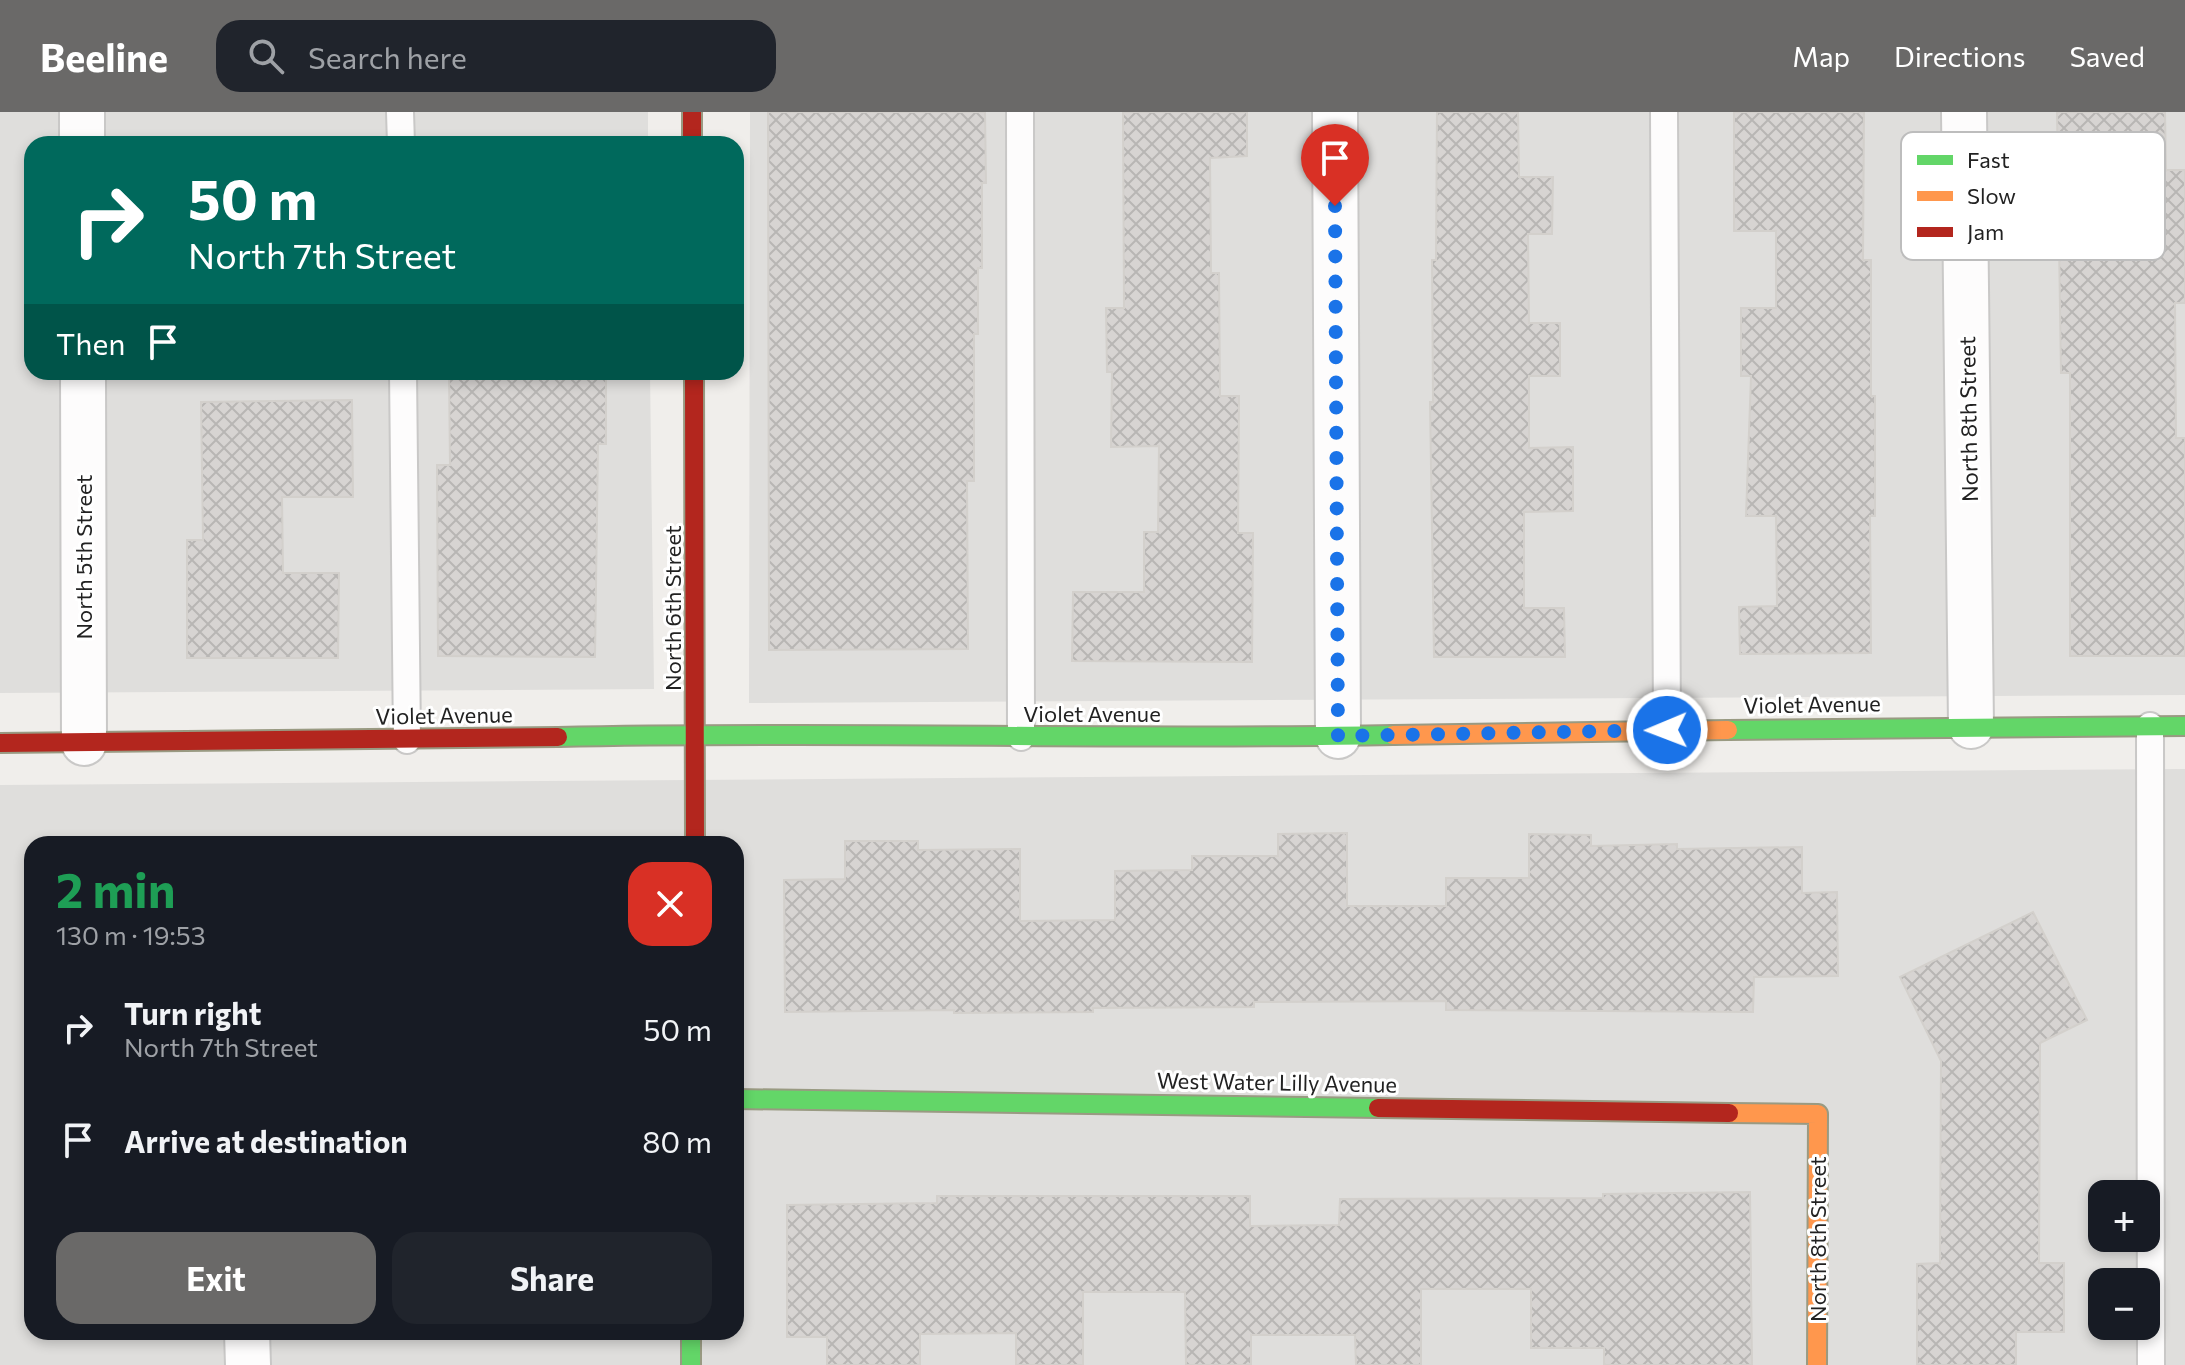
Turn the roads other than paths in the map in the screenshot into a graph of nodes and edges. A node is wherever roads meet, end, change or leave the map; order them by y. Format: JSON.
{"nodes":[{"id":1,"x":82,"y":112,"type":"edge"},
{"id":2,"x":400,"y":112,"type":"edge"},
{"id":3,"x":692,"y":112,"type":"edge"},
{"id":4,"x":1020,"y":112,"type":"edge"},
{"id":5,"x":1335,"y":112,"type":"edge"},
{"id":6,"x":1664,"y":112,"type":"edge"},
{"id":7,"x":1964,"y":112,"type":"edge"},
{"id":8,"x":1964,"y":132,"type":"edge"},
{"id":9,"x":82,"y":136,"type":"edge"},
{"id":10,"x":401,"y":136,"type":"edge"},
{"id":11,"x":692,"y":136,"type":"edge"},
{"id":12,"x":1966,"y":260,"type":"edge"},
{"id":13,"x":83,"y":380,"type":"edge"},
{"id":14,"x":403,"y":380,"type":"edge"},
{"id":15,"x":694,"y":380,"type":"edge"},
{"id":16,"x":1971,"y":726,"type":"junction"},
{"id":17,"x":2150,"y":726,"type":"junction"},
{"id":18,"x":2185,"y":726,"type":"edge"},
{"id":19,"x":1667,"y":730,"type":"junction"},
{"id":20,"x":697,"y":734,"type":"junction"},
{"id":21,"x":1338,"y":736,"type":"junction"},
{"id":22,"x":1021,"y":737,"type":"junction"},
{"id":23,"x":407,"y":740,"type":"junction"},
{"id":24,"x":0,"y":743,"type":"edge"},
{"id":25,"x":84,"y":743,"type":"junction"},
{"id":26,"x":695,"y":836,"type":"edge"},
{"id":27,"x":744,"y":1099,"type":"edge"},
{"id":28,"x":1818,"y":1114,"type":"joint"},
{"id":29,"x":247,"y":1340,"type":"edge"},
{"id":30,"x":691,"y":1340,"type":"edge"},
{"id":31,"x":248,"y":1365,"type":"edge"},
{"id":32,"x":691,"y":1365,"type":"edge"},
{"id":33,"x":1817,"y":1365,"type":"edge"},
{"id":34,"x":2151,"y":1365,"type":"edge"}],
"edges":[{"from":1,"to":9,"type":"street"},
{"from":2,"to":10,"type":"lane"},
{"from":3,"to":11,"type":"street"},
{"from":4,"to":22,"type":"lane"},
{"from":5,"to":21,"type":"street"},
{"from":6,"to":19,"type":"lane"},
{"from":7,"to":8,"type":"street","name":"North 8th Street"},
{"from":12,"to":16,"type":"street","name":"North 8th Street"},
{"from":13,"to":25,"type":"street","name":"North 5th Street"},
{"from":14,"to":23,"type":"lane"},
{"from":15,"to":20,"type":"street","name":"North 6th Street"},
{"from":16,"to":17,"type":"street","name":"Violet Avenue"},
{"from":16,"to":19,"type":"street","name":"Violet Avenue"},
{"from":17,"to":18,"type":"street","name":"Violet Avenue"},
{"from":17,"to":34,"type":"lane"},
{"from":19,"to":21,"type":"street","name":"Violet Avenue"},
{"from":20,"to":22,"type":"street","name":"Violet Avenue"},
{"from":20,"to":23,"type":"street","name":"Violet Avenue"},
{"from":20,"to":26,"type":"street","name":"North 6th Street"},
{"from":21,"to":22,"type":"street","name":"Violet Avenue"},
{"from":23,"to":25,"type":"street","name":"Violet Avenue"},
{"from":24,"to":25,"type":"street","name":"Violet Avenue"},
{"from":27,"to":28,"type":"street","name":"West Water Lilly Avenue"},
{"from":28,"to":33,"type":"street","name":"North 8th Street"},
{"from":29,"to":31,"type":"street"},
{"from":30,"to":32,"type":"street"}]}
